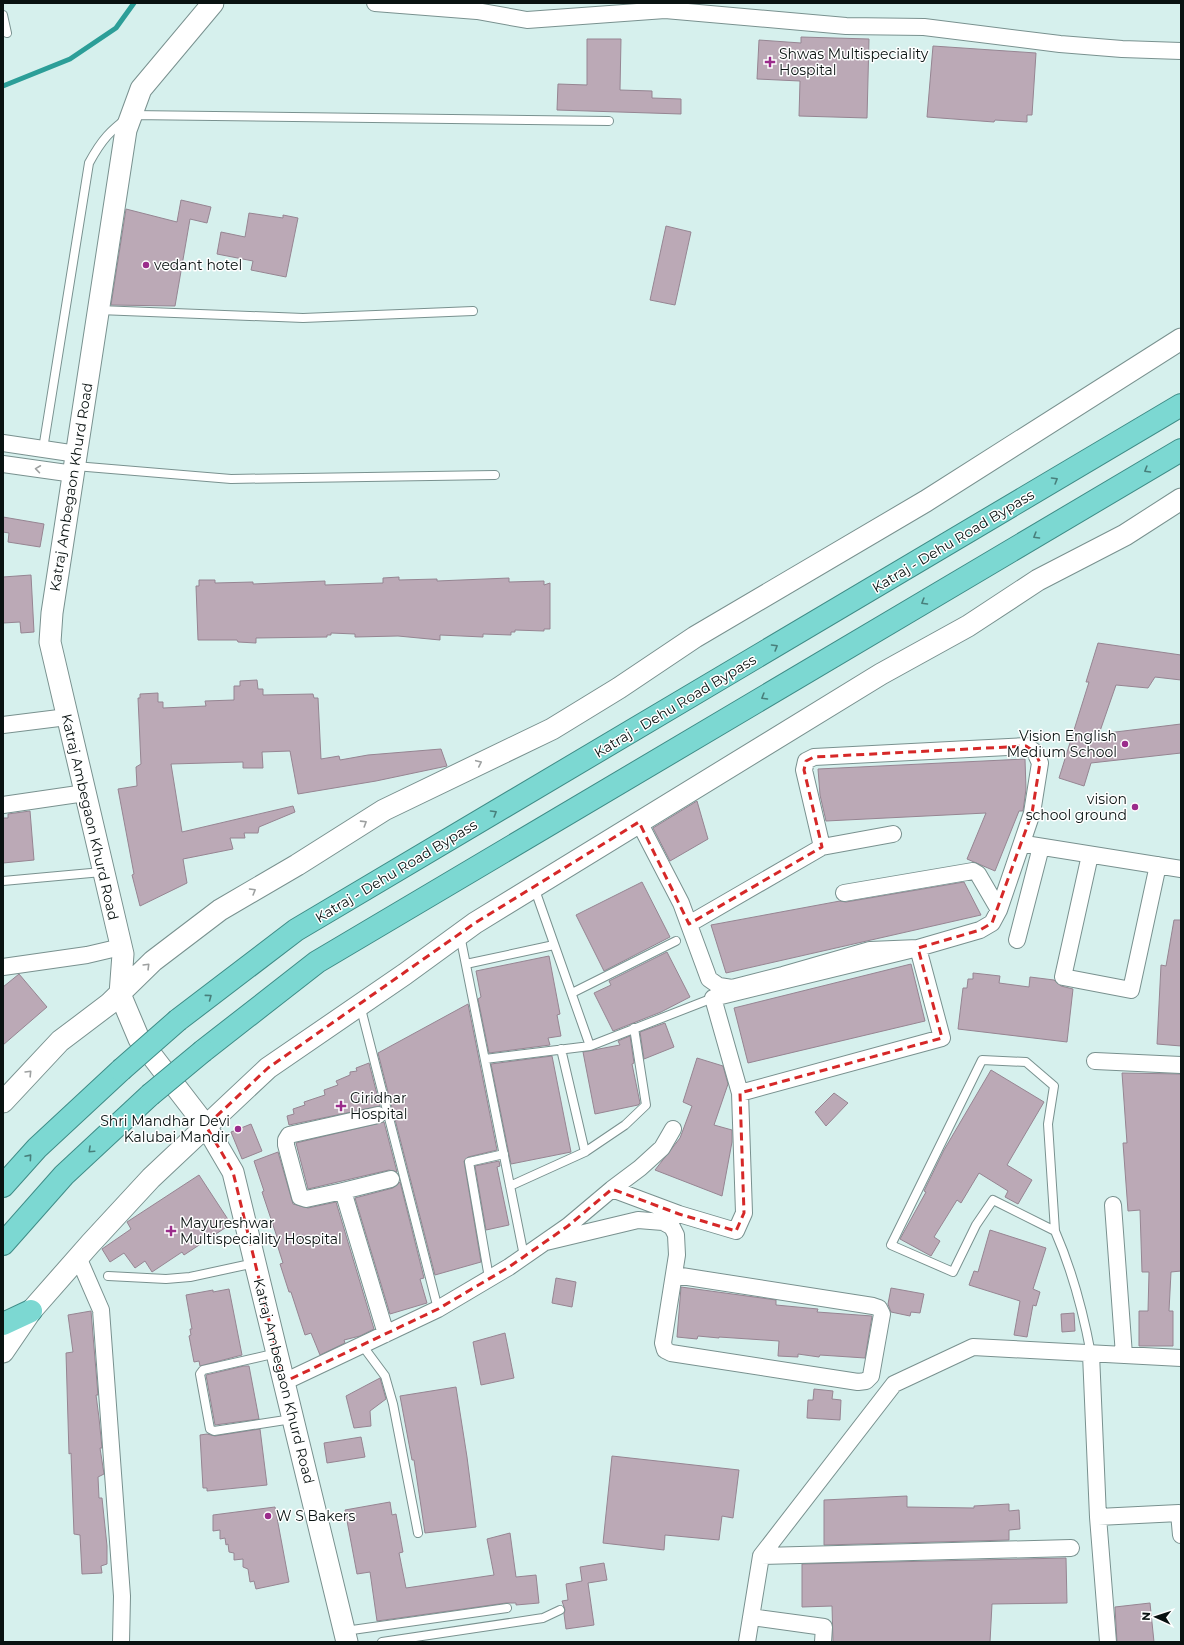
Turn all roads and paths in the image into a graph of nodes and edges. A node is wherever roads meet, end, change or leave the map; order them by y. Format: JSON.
{"nodes":[{"id":1,"x":213,"y":3,"type":"edge"},
{"id":2,"x":375,"y":3,"type":"edge"},
{"id":3,"x":498,"y":9,"type":"edge"},
{"id":4,"x":3,"y":14,"type":"edge"},
{"id":5,"x":7,"y":33,"type":"dead end"},
{"id":6,"x":1181,"y":51,"type":"edge"},
{"id":7,"x":131,"y":115,"type":"junction"},
{"id":8,"x":609,"y":121,"type":"dead end"},
{"id":9,"x":98,"y":310,"type":"junction"},
{"id":10,"x":473,"y":311,"type":"dead end"},
{"id":11,"x":1181,"y":339,"type":"edge"},
{"id":12,"x":1181,"y":405,"type":"edge"},
{"id":13,"x":3,"y":443,"type":"edge"},
{"id":14,"x":43,"y":449,"type":"junction"},
{"id":15,"x":1181,"y":450,"type":"edge"},
{"id":16,"x":3,"y":464,"type":"edge"},
{"id":17,"x":75,"y":465,"type":"junction"},
{"id":18,"x":495,"y":475,"type":"dead end"},
{"id":19,"x":1181,"y":499,"type":"edge"},
{"id":20,"x":66,"y":717,"type":"junction"},
{"id":21,"x":3,"y":725,"type":"edge"},
{"id":22,"x":85,"y":793,"type":"junction"},
{"id":23,"x":3,"y":805,"type":"edge"},
{"id":24,"x":639,"y":822,"type":"junction"},
{"id":25,"x":893,"y":834,"type":"dead end"},
{"id":26,"x":822,"y":847,"type":"junction"},
{"id":27,"x":1090,"y":855,"type":"junction"},
{"id":28,"x":1158,"y":865,"type":"junction"},
{"id":29,"x":1181,"y":869,"type":"edge"},
{"id":30,"x":103,"y":872,"type":"junction"},
{"id":31,"x":3,"y":881,"type":"edge"},
{"id":32,"x":534,"y":886,"type":"junction"},
{"id":33,"x":844,"y":893,"type":"dead end"},
{"id":34,"x":999,"y":910,"type":"junction"},
{"id":35,"x":689,"y":924,"type":"junction"},
{"id":36,"x":460,"y":934,"type":"junction"},
{"id":37,"x":1017,"y":940,"type":"dead end"},
{"id":38,"x":676,"y":941,"type":"dead end"},
{"id":39,"x":554,"y":945,"type":"junction"},
{"id":40,"x":121,"y":947,"type":"junction"},
{"id":41,"x":918,"y":948,"type":"junction"},
{"id":42,"x":466,"y":964,"type":"junction"},
{"id":43,"x":3,"y":966,"type":"edge"},
{"id":44,"x":120,"y":994,"type":"junction"},
{"id":45,"x":572,"y":994,"type":"junction"},
{"id":46,"x":713,"y":998,"type":"junction"},
{"id":47,"x":360,"y":1004,"type":"junction"},
{"id":48,"x":634,"y":1028,"type":"junction"},
{"id":49,"x":590,"y":1046,"type":"junction"},
{"id":50,"x":561,"y":1049,"type":"junction"},
{"id":51,"x":485,"y":1059,"type":"junction"},
{"id":52,"x":1095,"y":1061,"type":"dead end"},
{"id":53,"x":1181,"y":1065,"type":"edge"},
{"id":54,"x":740,"y":1093,"type":"junction"},
{"id":55,"x":3,"y":1102,"type":"edge"},
{"id":56,"x":378,"y":1115,"type":"dead end"},
{"id":57,"x":206,"y":1126,"type":"junction"},
{"id":58,"x":672,"y":1129,"type":"dead end"},
{"id":59,"x":585,"y":1152,"type":"junction"},
{"id":60,"x":504,"y":1154,"type":"junction"},
{"id":61,"x":391,"y":1179,"type":"dead end"},
{"id":62,"x":3,"y":1186,"type":"edge"},
{"id":63,"x":510,"y":1186,"type":"junction"},
{"id":64,"x":612,"y":1188,"type":"junction"},
{"id":65,"x":343,"y":1191,"type":"junction"},
{"id":66,"x":1113,"y":1205,"type":"dead end"},
{"id":67,"x":1055,"y":1231,"type":"junction"},
{"id":68,"x":546,"y":1242,"type":"junction"},
{"id":69,"x":3,"y":1244,"type":"edge"},
{"id":70,"x":524,"y":1256,"type":"junction"},
{"id":71,"x":78,"y":1257,"type":"junction"},
{"id":72,"x":255,"y":1263,"type":"junction"},
{"id":73,"x":675,"y":1275,"type":"junction"},
{"id":74,"x":108,"y":1276,"type":"dead end"},
{"id":75,"x":489,"y":1278,"type":"junction"},
{"id":76,"x":438,"y":1309,"type":"junction"},
{"id":77,"x":31,"y":1311,"type":"junction"},
{"id":78,"x":3,"y":1324,"type":"edge"},
{"id":79,"x":386,"y":1334,"type":"junction"},
{"id":80,"x":362,"y":1345,"type":"junction"},
{"id":81,"x":3,"y":1352,"type":"edge"},
{"id":82,"x":277,"y":1354,"type":"junction"},
{"id":83,"x":1090,"y":1354,"type":"junction"},
{"id":84,"x":1124,"y":1355,"type":"junction"},
{"id":85,"x":1181,"y":1358,"type":"edge"},
{"id":86,"x":284,"y":1382,"type":"junction"},
{"id":87,"x":293,"y":1419,"type":"junction"},
{"id":88,"x":1098,"y":1517,"type":"junction"},
{"id":89,"x":418,"y":1533,"type":"dead end"},
{"id":90,"x":1181,"y":1535,"type":"edge"},
{"id":91,"x":1071,"y":1548,"type":"dead end"},
{"id":92,"x":761,"y":1556,"type":"junction"},
{"id":93,"x":507,"y":1608,"type":"dead end"},
{"id":94,"x":560,"y":1610,"type":"dead end"},
{"id":95,"x":751,"y":1617,"type":"junction"},
{"id":96,"x":345,"y":1637,"type":"edge"},
{"id":97,"x":121,"y":1642,"type":"edge"},
{"id":98,"x":382,"y":1642,"type":"edge"},
{"id":99,"x":747,"y":1642,"type":"edge"},
{"id":100,"x":824,"y":1642,"type":"edge"},
{"id":101,"x":1108,"y":1642,"type":"edge"}],
"edges":[{"from":1,"to":7,"type":"street","name":"Katraj Ambegaon Khurd Road"},
{"from":2,"to":3,"type":"street"},
{"from":3,"to":6,"type":"street"},
{"from":4,"to":5,"type":"lane"},
{"from":7,"to":8,"type":"lane"},
{"from":7,"to":9,"type":"street","name":"Katraj Ambegaon Khurd Road"},
{"from":7,"to":14,"type":"lane"},
{"from":9,"to":10,"type":"lane"},
{"from":9,"to":17,"type":"street","name":"Katraj Ambegaon Khurd Road"},
{"from":44,"to":11,"type":"street","one_way":true},
{"from":62,"to":12,"type":"highway","name":"Katraj - Dehu Road Bypass","one_way":true,"bridge":true},
{"from":13,"to":14,"type":"street"},
{"from":14,"to":17,"type":"street"},
{"from":15,"to":69,"type":"highway","one_way":true,"bridge":true},
{"from":17,"to":16,"type":"street","one_way":true},
{"from":17,"to":18,"type":"lane"},
{"from":17,"to":20,"type":"street","name":"Katraj Ambegaon Khurd Road"},
{"from":19,"to":24,"type":"street"},
{"from":20,"to":21,"type":"street"},
{"from":20,"to":22,"type":"street","name":"Katraj Ambegaon Khurd Road"},
{"from":22,"to":23,"type":"street"},
{"from":22,"to":30,"type":"street","name":"Katraj Ambegaon Khurd Road"},
{"from":24,"to":32,"type":"street"},
{"from":24,"to":35,"type":"street"},
{"from":25,"to":26,"type":"street"},
{"from":26,"to":34,"type":"street"},
{"from":26,"to":35,"type":"street"},
{"from":27,"to":28,"type":"street"},
{"from":27,"to":28,"type":"street"},
{"from":27,"to":37,"type":"street"},
{"from":28,"to":29,"type":"street"},
{"from":30,"to":31,"type":"lane"},
{"from":30,"to":40,"type":"street","name":"Katraj Ambegaon Khurd Road"},
{"from":32,"to":36,"type":"street"},
{"from":32,"to":39,"type":"lane"},
{"from":33,"to":34,"type":"street"},
{"from":34,"to":41,"type":"street"},
{"from":35,"to":41,"type":"street"},
{"from":36,"to":42,"type":"lane"},
{"from":36,"to":47,"type":"street"},
{"from":38,"to":45,"type":"lane"},
{"from":39,"to":42,"type":"lane"},
{"from":39,"to":45,"type":"lane"},
{"from":40,"to":43,"type":"street"},
{"from":40,"to":44,"type":"street","name":"Katraj Ambegaon Khurd Road"},
{"from":41,"to":46,"type":"street"},
{"from":41,"to":54,"type":"street"},
{"from":42,"to":51,"type":"lane"},
{"from":55,"to":44,"type":"street","one_way":true},
{"from":44,"to":57,"type":"street","name":"Katraj Ambegaon Khurd Road"},
{"from":45,"to":49,"type":"lane"},
{"from":46,"to":48,"type":"lane"},
{"from":46,"to":54,"type":"street"},
{"from":47,"to":57,"type":"street"},
{"from":47,"to":76,"type":"lane"},
{"from":48,"to":49,"type":"lane"},
{"from":48,"to":59,"type":"lane"},
{"from":49,"to":50,"type":"lane"},
{"from":50,"to":51,"type":"lane"},
{"from":50,"to":59,"type":"lane"},
{"from":51,"to":60,"type":"lane"},
{"from":52,"to":53,"type":"street"},
{"from":54,"to":64,"type":"street"},
{"from":56,"to":65,"type":"street"},
{"from":57,"to":71,"type":"street"},
{"from":57,"to":72,"type":"street","name":"Katraj Ambegaon Khurd Road"},
{"from":58,"to":64,"type":"street"},
{"from":59,"to":63,"type":"lane"},
{"from":60,"to":63,"type":"lane"},
{"from":60,"to":75,"type":"lane"},
{"from":61,"to":65,"type":"street"},
{"from":63,"to":70,"type":"lane"},
{"from":64,"to":68,"type":"street"},
{"from":65,"to":79,"type":"street"},
{"from":66,"to":84,"type":"street"},
{"from":67,"to":67,"type":"lane"},
{"from":67,"to":83,"type":"lane"},
{"from":68,"to":70,"type":"street"},
{"from":68,"to":73,"type":"street"},
{"from":70,"to":75,"type":"street"},
{"from":71,"to":77,"type":"street"},
{"from":71,"to":97,"type":"street"},
{"from":72,"to":74,"type":"lane"},
{"from":72,"to":82,"type":"street","name":"Katraj Ambegaon Khurd Road"},
{"from":73,"to":73,"type":"street"},
{"from":75,"to":76,"type":"street"},
{"from":76,"to":79,"type":"street"},
{"from":77,"to":78,"type":"highway"},
{"from":77,"to":81,"type":"street"},
{"from":79,"to":80,"type":"street"},
{"from":80,"to":86,"type":"street"},
{"from":80,"to":89,"type":"lane"},
{"from":82,"to":86,"type":"street","name":"Katraj Ambegaon Khurd Road"},
{"from":82,"to":87,"type":"lane"},
{"from":83,"to":84,"type":"street"},
{"from":83,"to":88,"type":"street"},
{"from":83,"to":92,"type":"street"},
{"from":84,"to":85,"type":"street"},
{"from":86,"to":87,"type":"street","name":"Katraj Ambegaon Khurd Road"},
{"from":87,"to":96,"type":"street","name":"Katraj Ambegaon Khurd Road"},
{"from":88,"to":90,"type":"street"},
{"from":88,"to":101,"type":"street"},
{"from":91,"to":92,"type":"street"},
{"from":92,"to":95,"type":"street"},
{"from":93,"to":96,"type":"lane"},
{"from":94,"to":98,"type":"lane"},
{"from":95,"to":99,"type":"street"},
{"from":95,"to":100,"type":"street"}]}
